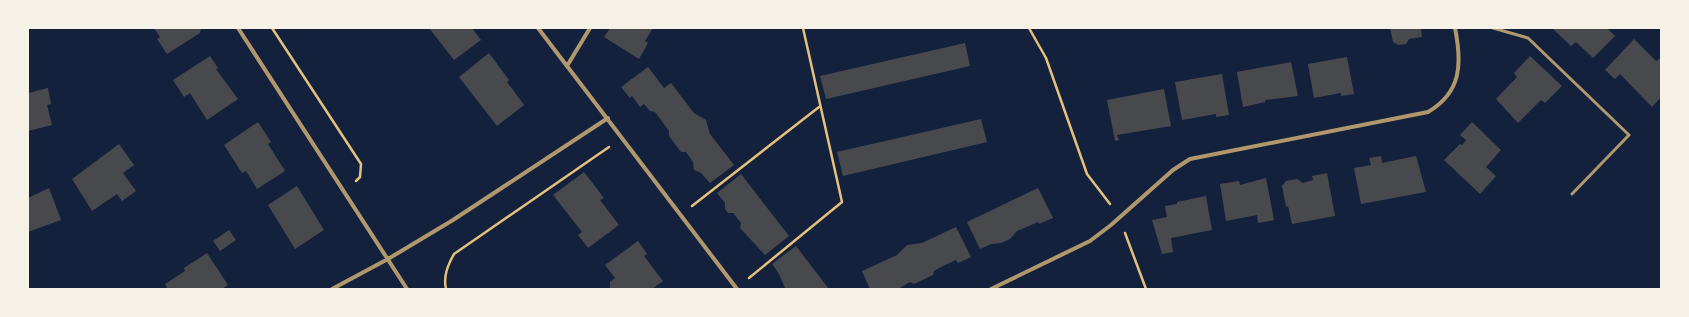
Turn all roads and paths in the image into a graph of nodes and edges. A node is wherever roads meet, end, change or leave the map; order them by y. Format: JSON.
{"nodes":[{"id":1,"x":238,"y":28,"type":"edge"},
{"id":2,"x":272,"y":28,"type":"edge"},
{"id":3,"x":538,"y":28,"type":"edge"},
{"id":4,"x":590,"y":28,"type":"edge"},
{"id":5,"x":803,"y":28,"type":"edge"},
{"id":6,"x":1029,"y":28,"type":"edge"},
{"id":7,"x":1455,"y":28,"type":"edge"},
{"id":8,"x":1493,"y":28,"type":"edge"},
{"id":9,"x":567,"y":66,"type":"junction"},
{"id":10,"x":820,"y":107,"type":"junction"},
{"id":11,"x":608,"y":118,"type":"junction"},
{"id":12,"x":623,"y":137,"type":"junction"},
{"id":13,"x":344,"y":193,"type":"junction"},
{"id":14,"x":1572,"y":194,"type":"dead end"},
{"id":15,"x":681,"y":215,"type":"junction"},
{"id":16,"x":1120,"y":217,"type":"junction"},
{"id":17,"x":388,"y":259,"type":"junction"},
{"id":18,"x":332,"y":289,"type":"edge"},
{"id":19,"x":407,"y":289,"type":"edge"},
{"id":20,"x":446,"y":289,"type":"edge"},
{"id":21,"x":736,"y":289,"type":"edge"},
{"id":22,"x":991,"y":289,"type":"edge"},
{"id":23,"x":1146,"y":289,"type":"edge"}],
"edges":[{"from":1,"to":13,"type":"street"},
{"from":2,"to":13,"type":"path"},
{"from":3,"to":9,"type":"street"},
{"from":4,"to":9,"type":"street"},
{"from":5,"to":10,"type":"path"},
{"from":6,"to":16,"type":"path"},
{"from":7,"to":16,"type":"street"},
{"from":8,"to":14,"type":"lane"},
{"from":9,"to":11,"type":"street"},
{"from":10,"to":15,"type":"path"},
{"from":10,"to":21,"type":"path"},
{"from":11,"to":12,"type":"street"},
{"from":11,"to":17,"type":"street"},
{"from":12,"to":15,"type":"street"},
{"from":12,"to":20,"type":"path"},
{"from":13,"to":17,"type":"street"},
{"from":15,"to":21,"type":"street"},
{"from":16,"to":22,"type":"street"},
{"from":16,"to":23,"type":"path"},
{"from":17,"to":18,"type":"street"},
{"from":17,"to":19,"type":"street"}]}
